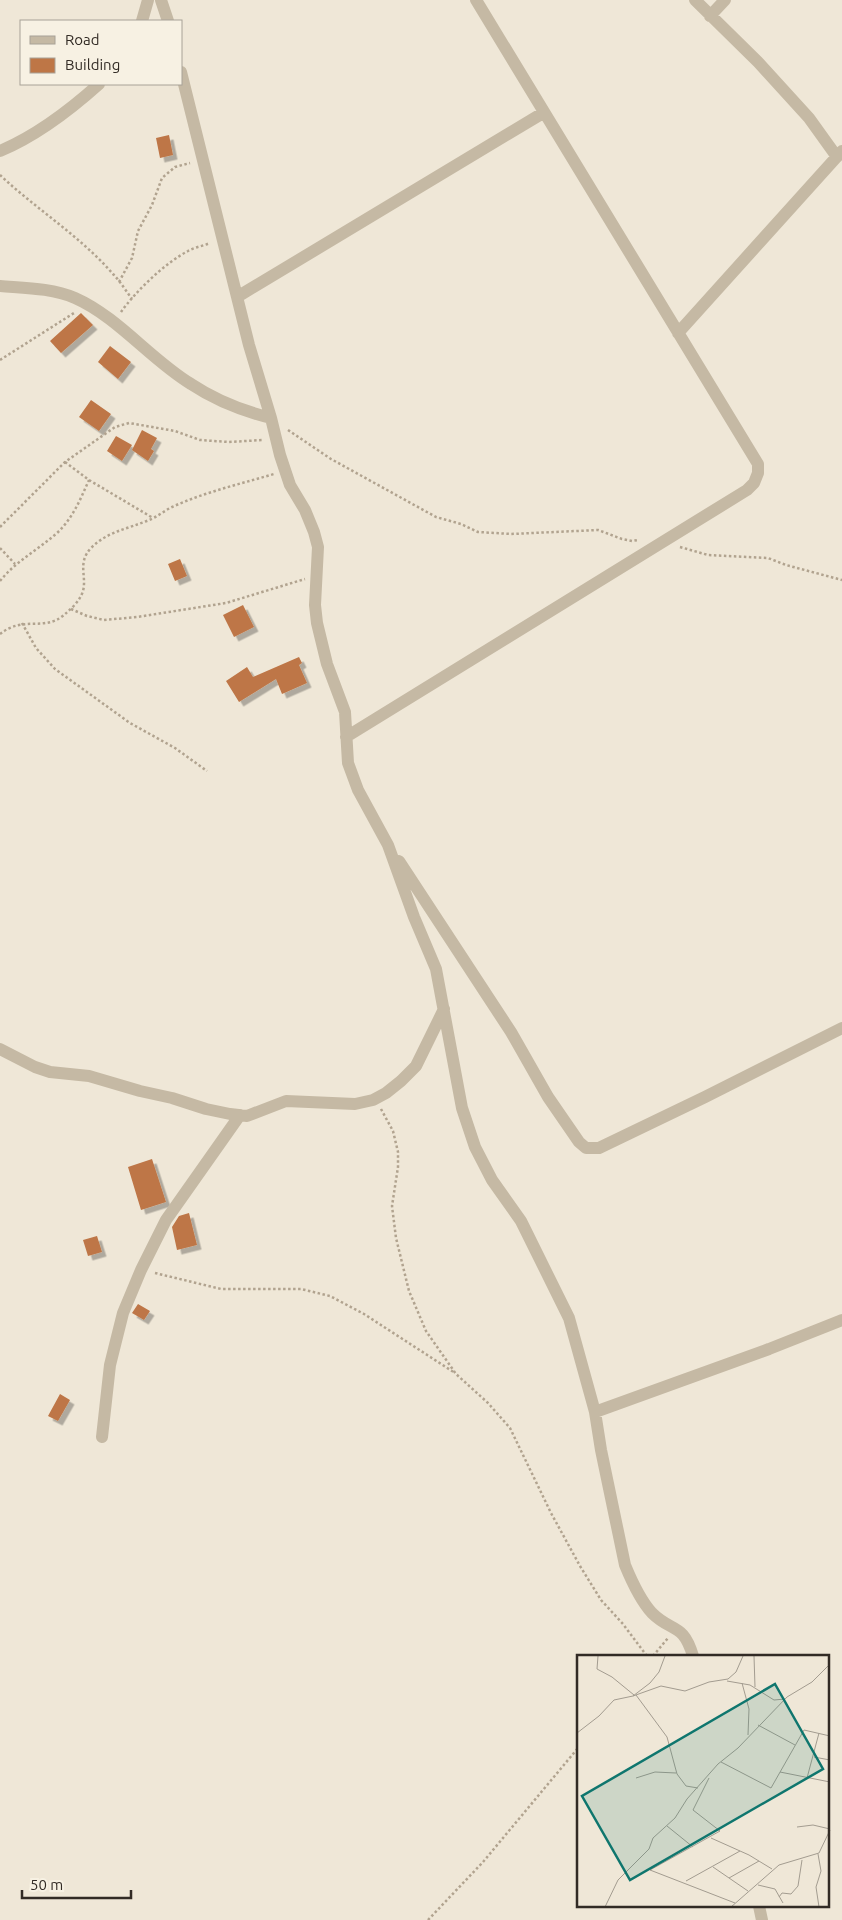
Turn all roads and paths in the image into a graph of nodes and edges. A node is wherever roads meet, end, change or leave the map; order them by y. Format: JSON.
{"nodes":[{"id":1,"x":148,"y":0,"type":"edge"},
{"id":2,"x":161,"y":0,"type":"edge"},
{"id":3,"x":476,"y":0,"type":"edge"},
{"id":4,"x":695,"y":0,"type":"edge"},
{"id":5,"x":725,"y":0,"type":"edge"},
{"id":6,"x":710,"y":16,"type":"junction"},
{"id":7,"x":142,"y":20,"type":"edge"},
{"id":8,"x":168,"y":20,"type":"edge"},
{"id":9,"x":182,"y":76,"type":"edge"},
{"id":10,"x":98,"y":85,"type":"edge"},
{"id":11,"x":543,"y":113,"type":"junction"},
{"id":12,"x":0,"y":151,"type":"edge"},
{"id":13,"x":839,"y":154,"type":"edge"},
{"id":14,"x":204,"y":160,"type":"junction"},
{"id":15,"x":0,"y":175,"type":"edge"},
{"id":16,"x":223,"y":240,"type":"junction"},
{"id":17,"x":119,"y":282,"type":"junction"},
{"id":18,"x":0,"y":286,"type":"edge"},
{"id":19,"x":237,"y":297,"type":"junction"},
{"id":20,"x":132,"y":299,"type":"junction"},
{"id":21,"x":86,"y":305,"type":"junction"},
{"id":22,"x":113,"y":324,"type":"junction"},
{"id":23,"x":678,"y":334,"type":"junction"},
{"id":24,"x":0,"y":360,"type":"edge"},
{"id":25,"x":271,"y":419,"type":"junction"},
{"id":26,"x":276,"y":439,"type":"junction"},
{"id":27,"x":64,"y":462,"type":"junction"},
{"id":28,"x":285,"y":471,"type":"junction"},
{"id":29,"x":89,"y":480,"type":"junction"},
{"id":30,"x":154,"y":518,"type":"junction"},
{"id":31,"x":0,"y":526,"type":"edge"},
{"id":32,"x":640,"y":540,"type":"dead end"},
{"id":33,"x":664,"y":542,"type":"junction"},
{"id":34,"x":0,"y":548,"type":"edge"},
{"id":35,"x":16,"y":564,"type":"junction"},
{"id":36,"x":318,"y":575,"type":"junction"},
{"id":37,"x":842,"y":580,"type":"edge"},
{"id":38,"x":0,"y":582,"type":"edge"},
{"id":39,"x":70,"y":609,"type":"junction"},
{"id":40,"x":22,"y":623,"type":"junction"},
{"id":41,"x":0,"y":634,"type":"edge"},
{"id":42,"x":346,"y":737,"type":"junction"},
{"id":43,"x":207,"y":771,"type":"dead end"},
{"id":44,"x":388,"y":845,"type":"junction"},
{"id":45,"x":444,"y":1009,"type":"junction"},
{"id":46,"x":842,"y":1028,"type":"edge"},
{"id":47,"x":0,"y":1049,"type":"edge"},
{"id":48,"x":373,"y":1100,"type":"junction"},
{"id":49,"x":240,"y":1115,"type":"junction"},
{"id":50,"x":141,"y":1270,"type":"junction"},
{"id":51,"x":842,"y":1320,"type":"edge"},
{"id":52,"x":456,"y":1374,"type":"junction"},
{"id":53,"x":595,"y":1412,"type":"junction"},
{"id":54,"x":102,"y":1437,"type":"dead end"},
{"id":55,"x":680,"y":1630,"type":"junction"},
{"id":56,"x":646,"y":1655,"type":"edge"},
{"id":57,"x":654,"y":1655,"type":"edge"},
{"id":58,"x":693,"y":1655,"type":"edge"},
{"id":59,"x":577,"y":1749,"type":"edge"},
{"id":60,"x":428,"y":1920,"type":"edge"}],
"edges":[{"from":1,"to":7,"type":"street"},
{"from":2,"to":8,"type":"street"},
{"from":3,"to":11,"type":"street"},
{"from":4,"to":6,"type":"street"},
{"from":5,"to":6,"type":"street"},
{"from":6,"to":13,"type":"street"},
{"from":9,"to":14,"type":"street"},
{"from":10,"to":12,"type":"street"},
{"from":11,"to":19,"type":"street"},
{"from":11,"to":23,"type":"street"},
{"from":13,"to":23,"type":"street"},
{"from":14,"to":16,"type":"street"},
{"from":14,"to":17,"type":"path"},
{"from":15,"to":17,"type":"path"},
{"from":16,"to":19,"type":"street"},
{"from":16,"to":20,"type":"path"},
{"from":17,"to":20,"type":"path"},
{"from":18,"to":21,"type":"street"},
{"from":19,"to":25,"type":"street"},
{"from":20,"to":22,"type":"path"},
{"from":21,"to":22,"type":"street"},
{"from":21,"to":24,"type":"path"},
{"from":22,"to":25,"type":"street"},
{"from":23,"to":33,"type":"street"},
{"from":25,"to":26,"type":"street"},
{"from":25,"to":32,"type":"path"},
{"from":26,"to":27,"type":"path"},
{"from":26,"to":28,"type":"street"},
{"from":27,"to":29,"type":"path"},
{"from":27,"to":31,"type":"path"},
{"from":28,"to":30,"type":"path"},
{"from":28,"to":36,"type":"street"},
{"from":29,"to":30,"type":"path"},
{"from":29,"to":35,"type":"path"},
{"from":30,"to":39,"type":"path"},
{"from":33,"to":37,"type":"path"},
{"from":33,"to":42,"type":"street"},
{"from":34,"to":35,"type":"path"},
{"from":35,"to":38,"type":"path"},
{"from":36,"to":39,"type":"path"},
{"from":36,"to":42,"type":"street"},
{"from":39,"to":40,"type":"path"},
{"from":40,"to":41,"type":"path"},
{"from":40,"to":43,"type":"path"},
{"from":42,"to":44,"type":"street"},
{"from":44,"to":45,"type":"street"},
{"from":44,"to":46,"type":"street"},
{"from":45,"to":48,"type":"street"},
{"from":45,"to":53,"type":"street"},
{"from":47,"to":49,"type":"street"},
{"from":48,"to":49,"type":"street"},
{"from":48,"to":52,"type":"path"},
{"from":49,"to":50,"type":"street"},
{"from":50,"to":52,"type":"path"},
{"from":50,"to":54,"type":"street"},
{"from":51,"to":53,"type":"street"},
{"from":52,"to":56,"type":"path"},
{"from":53,"to":55,"type":"street"},
{"from":55,"to":57,"type":"path"},
{"from":55,"to":58,"type":"street"},
{"from":59,"to":60,"type":"path"}]}
